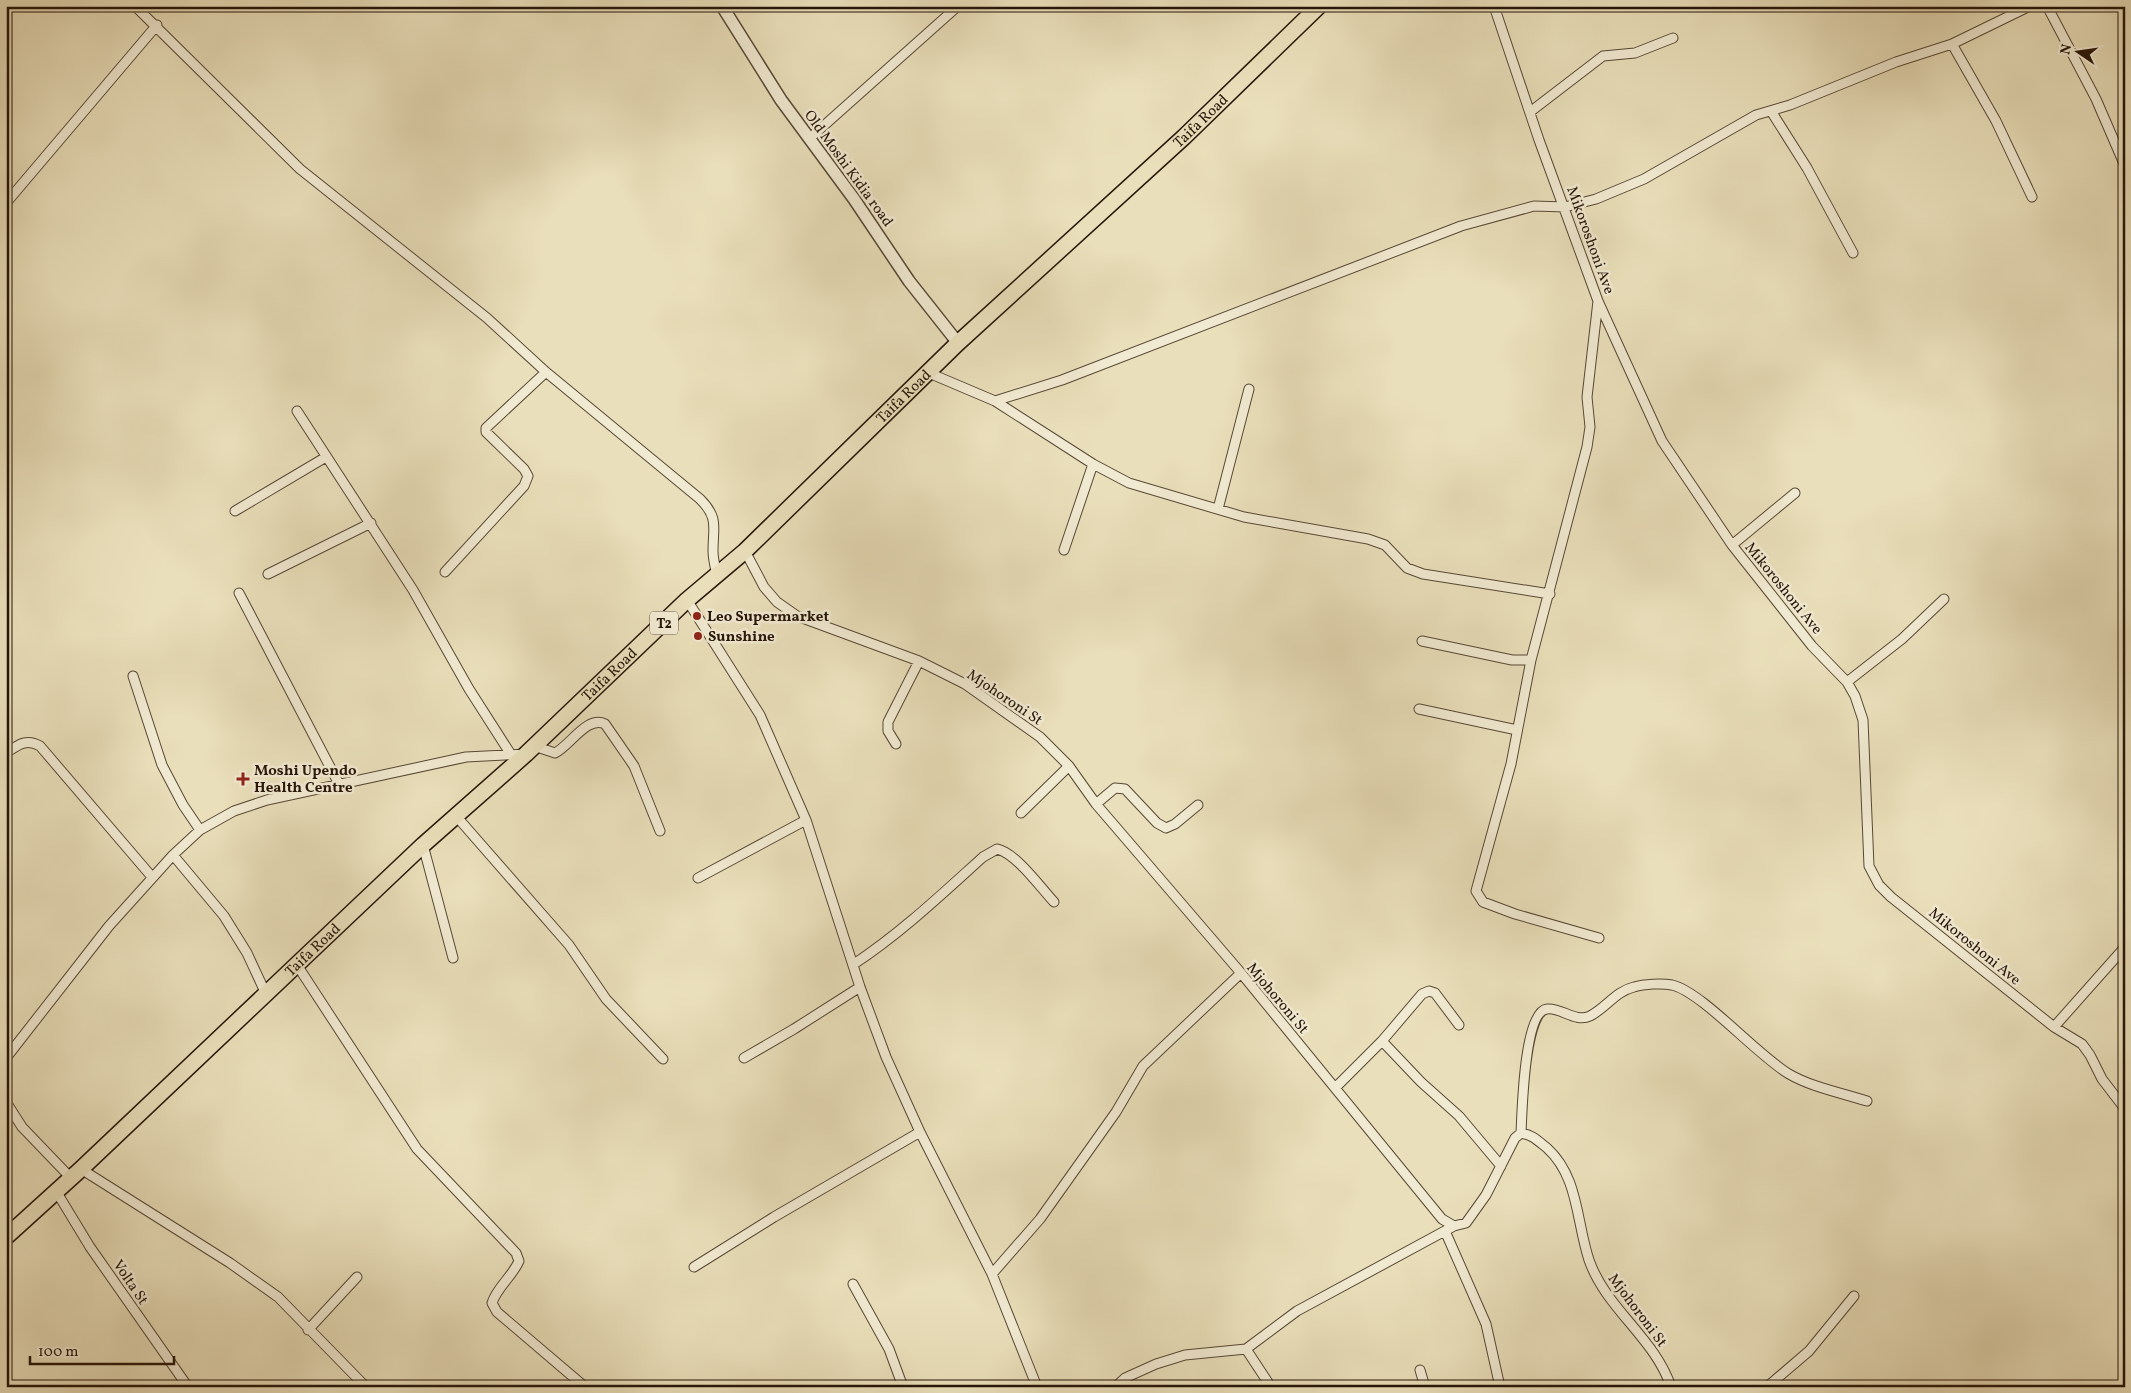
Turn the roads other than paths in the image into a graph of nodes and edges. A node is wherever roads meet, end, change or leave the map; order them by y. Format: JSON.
{"nodes":[{"id":1,"x":135,"y":6,"type":"edge"},
{"id":2,"x":722,"y":6,"type":"edge"},
{"id":3,"x":958,"y":6,"type":"edge"},
{"id":4,"x":1319,"y":6,"type":"edge"},
{"id":5,"x":1494,"y":6,"type":"edge"},
{"id":6,"x":2030,"y":6,"type":"edge"},
{"id":7,"x":2047,"y":6,"type":"edge"},
{"id":8,"x":157,"y":25,"type":"junction"},
{"id":9,"x":1673,"y":38,"type":"dead end"},
{"id":10,"x":1952,"y":44,"type":"junction"},
{"id":11,"x":1530,"y":112,"type":"junction"},
{"id":12,"x":1771,"y":112,"type":"junction"},
{"id":13,"x":810,"y":138,"type":"junction"},
{"id":14,"x":2125,"y":166,"type":"edge"},
{"id":15,"x":2032,"y":197,"type":"dead end"},
{"id":16,"x":6,"y":203,"type":"edge"},
{"id":17,"x":1565,"y":206,"type":"junction"},
{"id":18,"x":1853,"y":253,"type":"dead end"},
{"id":19,"x":1598,"y":301,"type":"junction"},
{"id":20,"x":958,"y":343,"type":"junction"},
{"id":21,"x":546,"y":372,"type":"junction"},
{"id":22,"x":929,"y":373,"type":"junction"},
{"id":23,"x":1249,"y":389,"type":"dead end"},
{"id":24,"x":995,"y":401,"type":"junction"},
{"id":25,"x":297,"y":411,"type":"dead end"},
{"id":26,"x":326,"y":457,"type":"junction"},
{"id":27,"x":1093,"y":464,"type":"junction"},
{"id":28,"x":1795,"y":493,"type":"dead end"},
{"id":29,"x":1218,"y":509,"type":"junction"},
{"id":30,"x":235,"y":511,"type":"dead end"},
{"id":31,"x":371,"y":524,"type":"junction"},
{"id":32,"x":1732,"y":545,"type":"junction"},
{"id":33,"x":745,"y":550,"type":"junction"},
{"id":34,"x":1064,"y":550,"type":"dead end"},
{"id":35,"x":445,"y":572,"type":"dead end"},
{"id":36,"x":268,"y":574,"type":"dead end"},
{"id":37,"x":717,"y":575,"type":"junction"},
{"id":38,"x":239,"y":593,"type":"dead end"},
{"id":39,"x":1550,"y":594,"type":"junction"},
{"id":40,"x":1944,"y":599,"type":"dead end"},
{"id":41,"x":687,"y":600,"type":"junction"},
{"id":42,"x":1422,"y":641,"type":"dead end"},
{"id":43,"x":1531,"y":660,"type":"junction"},
{"id":44,"x":920,"y":661,"type":"junction"},
{"id":45,"x":133,"y":676,"type":"dead end"},
{"id":46,"x":1847,"y":682,"type":"junction"},
{"id":47,"x":1419,"y":709,"type":"dead end"},
{"id":48,"x":1517,"y":730,"type":"junction"},
{"id":49,"x":896,"y":744,"type":"dead end"},
{"id":50,"x":530,"y":750,"type":"junction"},
{"id":51,"x":6,"y":753,"type":"edge"},
{"id":52,"x":510,"y":753,"type":"junction"},
{"id":53,"x":1069,"y":766,"type":"junction"},
{"id":54,"x":340,"y":786,"type":"junction"},
{"id":55,"x":1096,"y":804,"type":"junction"},
{"id":56,"x":1198,"y":805,"type":"dead end"},
{"id":57,"x":1021,"y":813,"type":"dead end"},
{"id":58,"x":456,"y":817,"type":"junction"},
{"id":59,"x":806,"y":820,"type":"junction"},
{"id":60,"x":200,"y":830,"type":"junction"},
{"id":61,"x":660,"y":831,"type":"dead end"},
{"id":62,"x":423,"y":845,"type":"junction"},
{"id":63,"x":173,"y":855,"type":"junction"},
{"id":64,"x":152,"y":877,"type":"junction"},
{"id":65,"x":698,"y":878,"type":"dead end"},
{"id":66,"x":1054,"y":902,"type":"dead end"},
{"id":67,"x":1599,"y":938,"type":"dead end"},
{"id":68,"x":2125,"y":947,"type":"edge"},
{"id":69,"x":453,"y":958,"type":"dead end"},
{"id":70,"x":854,"y":964,"type":"junction"},
{"id":71,"x":297,"y":965,"type":"junction"},
{"id":72,"x":1241,"y":973,"type":"junction"},
{"id":73,"x":860,"y":987,"type":"junction"},
{"id":74,"x":266,"y":994,"type":"junction"},
{"id":75,"x":1459,"y":1025,"type":"dead end"},
{"id":76,"x":2054,"y":1027,"type":"junction"},
{"id":77,"x":1382,"y":1041,"type":"junction"},
{"id":78,"x":6,"y":1058,"type":"edge"},
{"id":79,"x":744,"y":1058,"type":"dead end"},
{"id":80,"x":663,"y":1059,"type":"dead end"},
{"id":81,"x":1335,"y":1088,"type":"junction"},
{"id":82,"x":1867,"y":1101,"type":"dead end"},
{"id":83,"x":6,"y":1102,"type":"edge"},
{"id":84,"x":2125,"y":1109,"type":"edge"},
{"id":85,"x":920,"y":1132,"type":"junction"},
{"id":86,"x":1521,"y":1133,"type":"junction"},
{"id":87,"x":1501,"y":1166,"type":"junction"},
{"id":88,"x":76,"y":1173,"type":"junction"},
{"id":89,"x":56,"y":1190,"type":"junction"},
{"id":90,"x":1454,"y":1226,"type":"junction"},
{"id":91,"x":1444,"y":1231,"type":"junction"},
{"id":92,"x":6,"y":1237,"type":"edge"},
{"id":93,"x":694,"y":1267,"type":"dead end"},
{"id":94,"x":992,"y":1274,"type":"junction"},
{"id":95,"x":357,"y":1277,"type":"dead end"},
{"id":96,"x":853,"y":1284,"type":"dead end"},
{"id":97,"x":1854,"y":1296,"type":"dead end"},
{"id":98,"x":308,"y":1330,"type":"junction"},
{"id":99,"x":1246,"y":1349,"type":"junction"},
{"id":100,"x":1420,"y":1370,"type":"dead end"},
{"id":101,"x":188,"y":1387,"type":"edge"},
{"id":102,"x":366,"y":1387,"type":"edge"},
{"id":103,"x":585,"y":1387,"type":"edge"},
{"id":104,"x":903,"y":1387,"type":"edge"},
{"id":105,"x":1037,"y":1387,"type":"edge"},
{"id":106,"x":1115,"y":1387,"type":"edge"},
{"id":107,"x":1271,"y":1387,"type":"edge"},
{"id":108,"x":1425,"y":1387,"type":"edge"},
{"id":109,"x":1500,"y":1387,"type":"edge"},
{"id":110,"x":1671,"y":1387,"type":"edge"},
{"id":111,"x":1767,"y":1387,"type":"edge"}],
"edges":[{"from":1,"to":8,"type":"street"},
{"from":2,"to":13,"type":"street","name":"Old Moshi Kidia road"},
{"from":3,"to":13,"type":"street"},
{"from":4,"to":20,"type":"highway","name":"Taifa Road","number":"T2"},
{"from":5,"to":11,"type":"street","name":"Mikoroshoni Ave"},
{"from":6,"to":10,"type":"street"},
{"from":7,"to":14,"type":"street"},
{"from":8,"to":16,"type":"street"},
{"from":8,"to":21,"type":"street"},
{"from":9,"to":11,"type":"street"},
{"from":10,"to":12,"type":"street"},
{"from":10,"to":15,"type":"street"},
{"from":11,"to":17,"type":"street","name":"Mikoroshoni Ave"},
{"from":12,"to":17,"type":"street"},
{"from":12,"to":18,"type":"street"},
{"from":13,"to":20,"type":"street","name":"Old Moshi Kidia road"},
{"from":17,"to":19,"type":"street","name":"Mikoroshoni Ave"},
{"from":17,"to":24,"type":"street"},
{"from":19,"to":32,"type":"street","name":"Mikoroshoni Ave"},
{"from":19,"to":39,"type":"street"},
{"from":20,"to":22,"type":"highway","name":"Taifa Road","number":"T2"},
{"from":21,"to":35,"type":"street"},
{"from":21,"to":37,"type":"street"},
{"from":22,"to":24,"type":"street"},
{"from":22,"to":33,"type":"highway","name":"Taifa Road","number":"T2"},
{"from":23,"to":29,"type":"street"},
{"from":24,"to":27,"type":"street"},
{"from":25,"to":26,"type":"street"},
{"from":26,"to":30,"type":"street"},
{"from":26,"to":31,"type":"street"},
{"from":27,"to":29,"type":"street"},
{"from":27,"to":34,"type":"street"},
{"from":28,"to":32,"type":"street"},
{"from":29,"to":39,"type":"street"},
{"from":31,"to":36,"type":"street"},
{"from":31,"to":52,"type":"street"},
{"from":32,"to":46,"type":"street","name":"Mikoroshoni Ave"},
{"from":33,"to":37,"type":"highway","name":"Taifa Road","number":"T2"},
{"from":33,"to":44,"type":"street","name":"Mjohoroni St"},
{"from":37,"to":41,"type":"highway","name":"Taifa Road","number":"T2"},
{"from":38,"to":54,"type":"street"},
{"from":39,"to":43,"type":"street"},
{"from":40,"to":46,"type":"street"},
{"from":41,"to":50,"type":"highway","name":"Taifa Road","number":"T2"},
{"from":41,"to":59,"type":"street"},
{"from":42,"to":43,"type":"street"},
{"from":43,"to":48,"type":"street"},
{"from":44,"to":49,"type":"street"},
{"from":44,"to":53,"type":"street","name":"Mjohoroni St"},
{"from":45,"to":60,"type":"street"},
{"from":46,"to":76,"type":"street","name":"Mikoroshoni Ave"},
{"from":47,"to":48,"type":"street"},
{"from":48,"to":67,"type":"street"},
{"from":50,"to":52,"type":"street"},
{"from":50,"to":58,"type":"highway","name":"Taifa Road","number":"T2"},
{"from":50,"to":61,"type":"street"},
{"from":51,"to":64,"type":"street"},
{"from":52,"to":54,"type":"street"},
{"from":53,"to":55,"type":"street","name":"Mjohoroni St"},
{"from":53,"to":57,"type":"street"},
{"from":54,"to":60,"type":"street"},
{"from":55,"to":56,"type":"street"},
{"from":55,"to":72,"type":"street","name":"Mjohoroni St"},
{"from":58,"to":62,"type":"highway","name":"Taifa Road","number":"T2"},
{"from":58,"to":80,"type":"street"},
{"from":59,"to":65,"type":"street"},
{"from":59,"to":70,"type":"street"},
{"from":60,"to":63,"type":"street"},
{"from":62,"to":69,"type":"street"},
{"from":62,"to":71,"type":"highway","name":"Taifa Road","number":"T2"},
{"from":63,"to":64,"type":"street"},
{"from":63,"to":74,"type":"street"},
{"from":64,"to":78,"type":"street"},
{"from":66,"to":70,"type":"street"},
{"from":68,"to":76,"type":"street"},
{"from":70,"to":73,"type":"street"},
{"from":71,"to":74,"type":"highway","name":"Taifa Road","number":"T2"},
{"from":71,"to":103,"type":"street"},
{"from":72,"to":81,"type":"street","name":"Mjohoroni St"},
{"from":72,"to":94,"type":"street"},
{"from":73,"to":79,"type":"street"},
{"from":73,"to":85,"type":"street"},
{"from":74,"to":88,"type":"highway","name":"Taifa Road","number":"T2"},
{"from":75,"to":77,"type":"street"},
{"from":76,"to":84,"type":"street","name":"Mikoroshoni Ave"},
{"from":77,"to":81,"type":"street"},
{"from":77,"to":87,"type":"street"},
{"from":81,"to":90,"type":"street","name":"Mjohoroni St"},
{"from":82,"to":86,"type":"street"},
{"from":83,"to":88,"type":"street"},
{"from":85,"to":93,"type":"street"},
{"from":85,"to":94,"type":"street"},
{"from":86,"to":87,"type":"street"},
{"from":86,"to":110,"type":"street","name":"Mjohoroni St"},
{"from":87,"to":90,"type":"street"},
{"from":88,"to":89,"type":"highway","name":"Taifa Road","number":"T2"},
{"from":88,"to":98,"type":"street"},
{"from":89,"to":92,"type":"highway","name":"Taifa Road","number":"T2"},
{"from":89,"to":101,"type":"street","name":"Volta St"},
{"from":90,"to":91,"type":"street"},
{"from":91,"to":99,"type":"street"},
{"from":91,"to":109,"type":"street"},
{"from":94,"to":105,"type":"street"},
{"from":95,"to":98,"type":"street"},
{"from":96,"to":104,"type":"street"},
{"from":97,"to":111,"type":"street"},
{"from":98,"to":102,"type":"street"},
{"from":99,"to":106,"type":"street"},
{"from":99,"to":107,"type":"street"},
{"from":100,"to":108,"type":"street"}]}
